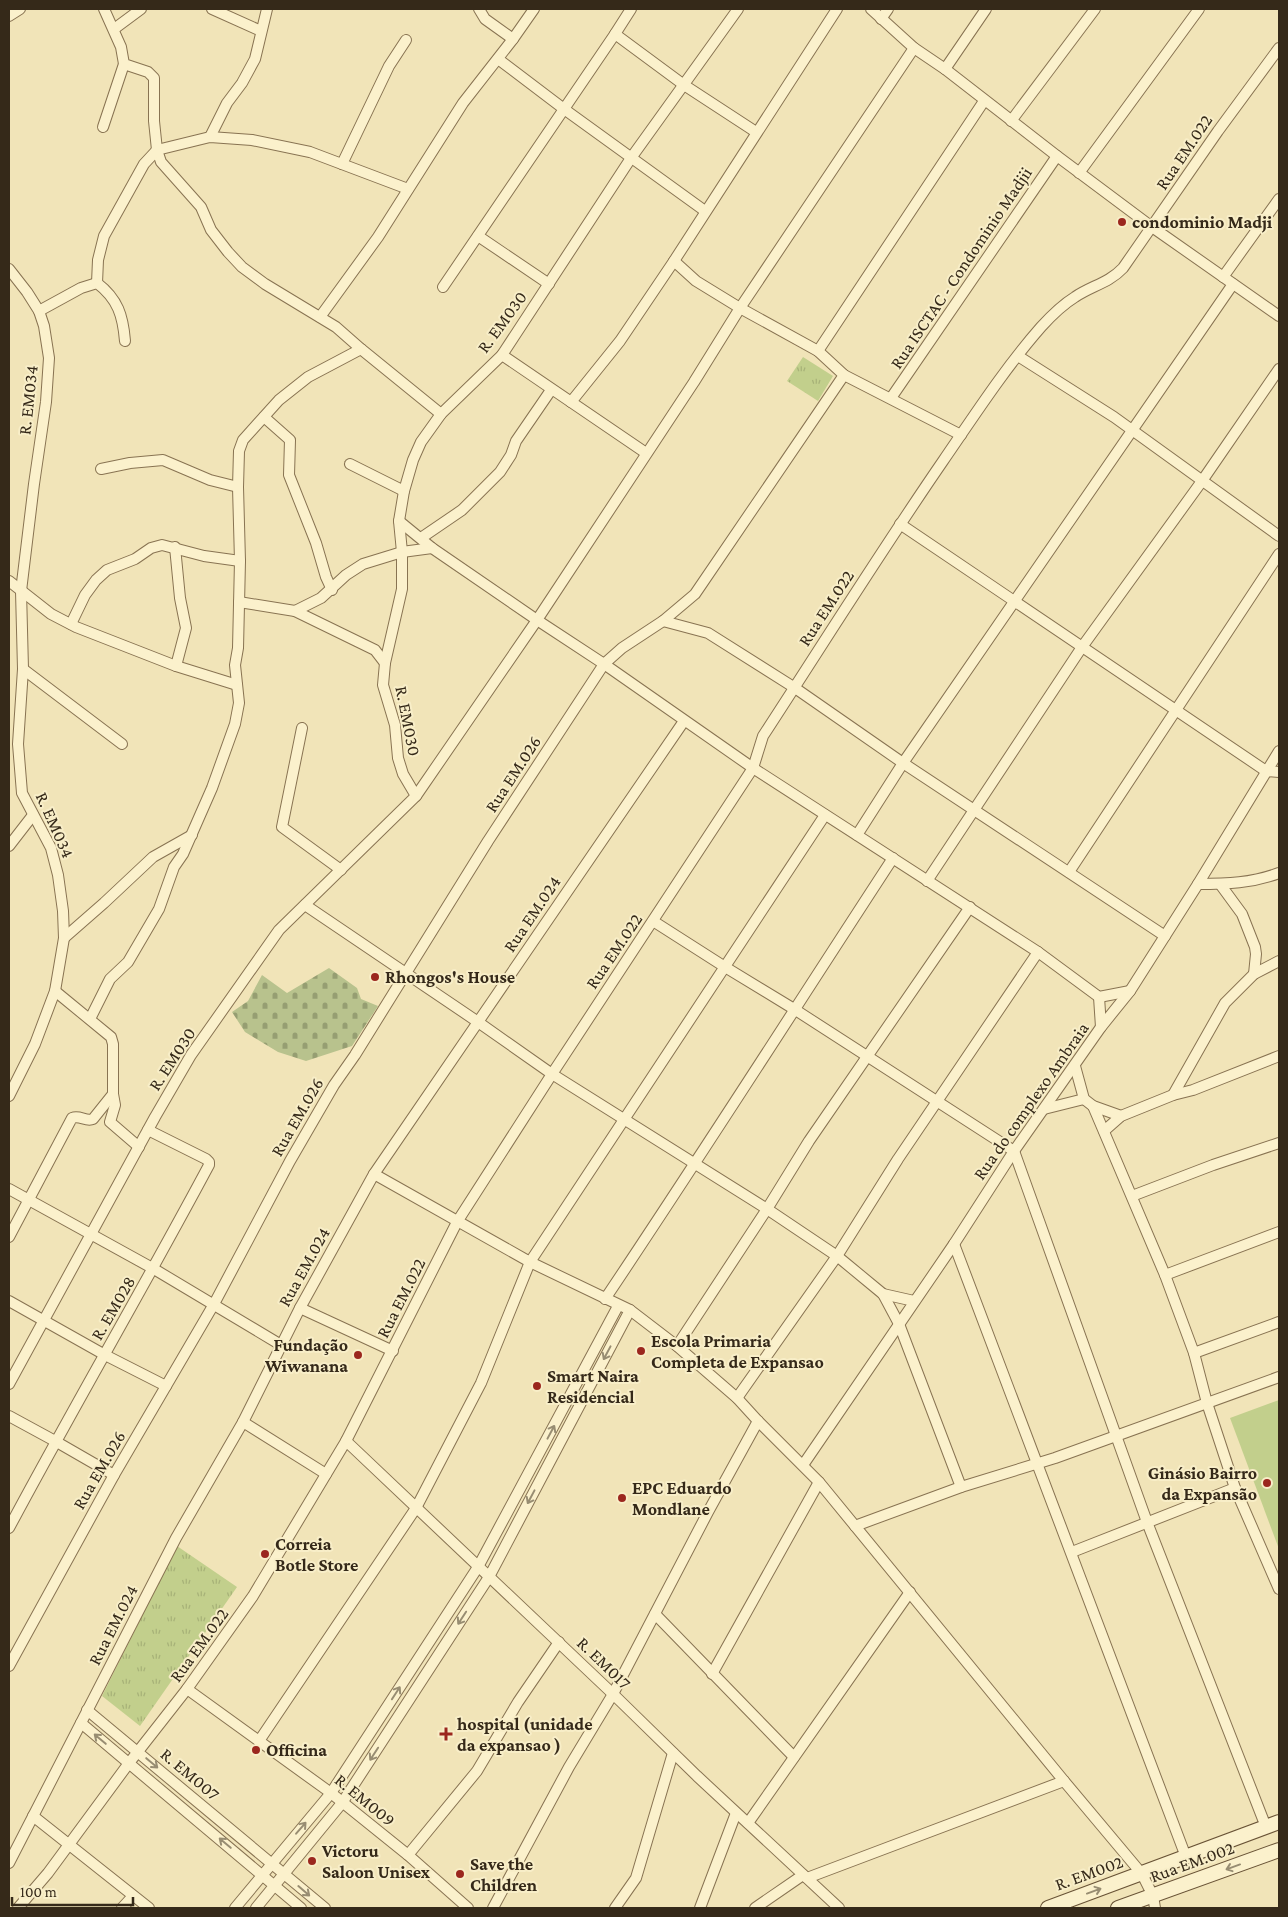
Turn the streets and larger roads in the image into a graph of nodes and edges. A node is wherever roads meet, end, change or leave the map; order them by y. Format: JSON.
{"nodes":[{"id":1,"x":20,"y":9,"type":"edge"},
{"id":2,"x":104,"y":9,"type":"edge"},
{"id":3,"x":141,"y":9,"type":"edge"},
{"id":4,"x":212,"y":9,"type":"edge"},
{"id":5,"x":267,"y":9,"type":"edge"},
{"id":6,"x":478,"y":9,"type":"edge"},
{"id":7,"x":534,"y":9,"type":"edge"},
{"id":8,"x":631,"y":9,"type":"edge"},
{"id":9,"x":738,"y":9,"type":"edge"},
{"id":10,"x":837,"y":9,"type":"edge"},
{"id":11,"x":870,"y":9,"type":"edge"},
{"id":12,"x":888,"y":9,"type":"edge"},
{"id":13,"x":986,"y":9,"type":"edge"},
{"id":14,"x":1095,"y":9,"type":"edge"},
{"id":15,"x":1199,"y":9,"type":"edge"},
{"id":16,"x":9,"y":16,"type":"edge"},
{"id":17,"x":881,"y":19,"type":"junction"},
{"id":18,"x":114,"y":29,"type":"junction"},
{"id":19,"x":261,"y":31,"type":"junction"},
{"id":20,"x":616,"y":34,"type":"junction"},
{"id":21,"x":513,"y":39,"type":"junction"},
{"id":22,"x":406,"y":40,"type":"dead end"},
{"id":23,"x":914,"y":48,"type":"junction"},
{"id":24,"x":1279,"y":48,"type":"edge"},
{"id":25,"x":498,"y":59,"type":"junction"},
{"id":26,"x":124,"y":64,"type":"junction"},
{"id":27,"x":945,"y":69,"type":"junction"},
{"id":28,"x":684,"y":85,"type":"junction"},
{"id":29,"x":984,"y":101,"type":"junction"},
{"id":30,"x":564,"y":109,"type":"junction"},
{"id":31,"x":1011,"y":122,"type":"junction"},
{"id":32,"x":103,"y":127,"type":"dead end"},
{"id":33,"x":756,"y":132,"type":"junction"},
{"id":34,"x":210,"y":137,"type":"junction"},
{"id":35,"x":157,"y":150,"type":"junction"},
{"id":36,"x":1057,"y":156,"type":"junction"},
{"id":37,"x":632,"y":158,"type":"junction"},
{"id":38,"x":342,"y":164,"type":"junction"},
{"id":39,"x":1079,"y":173,"type":"junction"},
{"id":40,"x":408,"y":189,"type":"junction"},
{"id":41,"x":1278,"y":206,"type":"edge"},
{"id":42,"x":705,"y":211,"type":"junction"},
{"id":43,"x":1152,"y":228,"type":"junction"},
{"id":44,"x":478,"y":236,"type":"junction"},
{"id":45,"x":674,"y":261,"type":"junction"},
{"id":46,"x":9,"y":269,"type":"edge"},
{"id":47,"x":1223,"y":277,"type":"junction"},
{"id":48,"x":97,"y":283,"type":"junction"},
{"id":49,"x":549,"y":284,"type":"junction"},
{"id":50,"x":1233,"y":284,"type":"junction"},
{"id":51,"x":442,"y":287,"type":"dead end"},
{"id":52,"x":740,"y":308,"type":"junction"},
{"id":53,"x":39,"y":311,"type":"junction"},
{"id":54,"x":1279,"y":316,"type":"edge"},
{"id":55,"x":320,"y":317,"type":"junction"},
{"id":56,"x":125,"y":341,"type":"dead end"},
{"id":57,"x":360,"y":349,"type":"junction"},
{"id":58,"x":818,"y":351,"type":"junction"},
{"id":59,"x":502,"y":355,"type":"junction"},
{"id":60,"x":1018,"y":356,"type":"junction"},
{"id":61,"x":1279,"y":369,"type":"edge"},
{"id":62,"x":844,"y":375,"type":"junction"},
{"id":63,"x":551,"y":390,"type":"junction"},
{"id":64,"x":891,"y":398,"type":"junction"},
{"id":65,"x":571,"y":402,"type":"junction"},
{"id":66,"x":441,"y":414,"type":"junction"},
{"id":67,"x":264,"y":417,"type":"junction"},
{"id":68,"x":1132,"y":429,"type":"junction"},
{"id":69,"x":961,"y":435,"type":"junction"},
{"id":70,"x":646,"y":453,"type":"junction"},
{"id":71,"x":350,"y":464,"type":"dead end"},
{"id":72,"x":101,"y":469,"type":"dead end"},
{"id":73,"x":1202,"y":481,"type":"junction"},
{"id":74,"x":238,"y":487,"type":"junction"},
{"id":75,"x":404,"y":491,"type":"junction"},
{"id":76,"x":399,"y":521,"type":"junction"},
{"id":77,"x":900,"y":524,"type":"junction"},
{"id":78,"x":1279,"y":536,"type":"edge"},
{"id":79,"x":421,"y":538,"type":"junction"},
{"id":80,"x":175,"y":547,"type":"junction"},
{"id":81,"x":432,"y":548,"type":"junction"},
{"id":82,"x":402,"y":552,"type":"junction"},
{"id":83,"x":1279,"y":554,"type":"edge"},
{"id":84,"x":240,"y":561,"type":"junction"},
{"id":85,"x":9,"y":581,"type":"edge"},
{"id":86,"x":332,"y":590,"type":"junction"},
{"id":87,"x":21,"y":591,"type":"junction"},
{"id":88,"x":238,"y":602,"type":"junction"},
{"id":89,"x":1014,"y":602,"type":"junction"},
{"id":90,"x":295,"y":611,"type":"junction"},
{"id":91,"x":536,"y":620,"type":"junction"},
{"id":92,"x":662,"y":621,"type":"junction"},
{"id":93,"x":71,"y":624,"type":"junction"},
{"id":94,"x":1082,"y":647,"type":"junction"},
{"id":95,"x":385,"y":664,"type":"junction"},
{"id":96,"x":604,"y":664,"type":"junction"},
{"id":97,"x":176,"y":666,"type":"junction"},
{"id":98,"x":22,"y":669,"type":"junction"},
{"id":99,"x":237,"y":685,"type":"junction"},
{"id":100,"x":794,"y":688,"type":"junction"},
{"id":101,"x":1176,"y":710,"type":"junction"},
{"id":102,"x":684,"y":721,"type":"junction"},
{"id":103,"x":302,"y":728,"type":"dead end"},
{"id":104,"x":13,"y":744,"type":"edge"},
{"id":105,"x":122,"y":744,"type":"dead end"},
{"id":106,"x":1279,"y":751,"type":"edge"},
{"id":107,"x":903,"y":763,"type":"junction"},
{"id":108,"x":753,"y":768,"type":"junction"},
{"id":109,"x":1266,"y":771,"type":"junction"},
{"id":110,"x":1279,"y":772,"type":"edge"},
{"id":111,"x":416,"y":796,"type":"junction"},
{"id":112,"x":975,"y":810,"type":"junction"},
{"id":113,"x":33,"y":815,"type":"junction"},
{"id":114,"x":825,"y":815,"type":"junction"},
{"id":115,"x":192,"y":836,"type":"junction"},
{"id":116,"x":858,"y":836,"type":"junction"},
{"id":117,"x":173,"y":845,"type":"junction"},
{"id":118,"x":9,"y":846,"type":"edge"},
{"id":119,"x":183,"y":854,"type":"junction"},
{"id":120,"x":893,"y":858,"type":"junction"},
{"id":121,"x":341,"y":870,"type":"junction"},
{"id":122,"x":1069,"y":872,"type":"junction"},
{"id":123,"x":1279,"y":873,"type":"edge"},
{"id":124,"x":927,"y":881,"type":"junction"},
{"id":125,"x":1198,"y":884,"type":"junction"},
{"id":126,"x":1220,"y":884,"type":"junction"},
{"id":127,"x":304,"y":905,"type":"junction"},
{"id":128,"x":970,"y":907,"type":"junction"},
{"id":129,"x":653,"y":922,"type":"junction"},
{"id":130,"x":1165,"y":936,"type":"junction"},
{"id":131,"x":64,"y":938,"type":"junction"},
{"id":132,"x":1038,"y":952,"type":"junction"},
{"id":133,"x":1279,"y":962,"type":"edge"},
{"id":134,"x":724,"y":967,"type":"junction"},
{"id":135,"x":405,"y":972,"type":"junction"},
{"id":136,"x":1254,"y":974,"type":"junction"},
{"id":137,"x":54,"y":990,"type":"junction"},
{"id":138,"x":1130,"y":991,"type":"junction"},
{"id":139,"x":1098,"y":996,"type":"junction"},
{"id":140,"x":794,"y":1009,"type":"junction"},
{"id":141,"x":90,"y":1019,"type":"junction"},
{"id":142,"x":478,"y":1022,"type":"junction"},
{"id":143,"x":1101,"y":1027,"type":"junction"},
{"id":144,"x":866,"y":1056,"type":"junction"},
{"id":145,"x":1279,"y":1056,"type":"edge"},
{"id":146,"x":1075,"y":1066,"type":"junction"},
{"id":147,"x":552,"y":1074,"type":"junction"},
{"id":148,"x":113,"y":1094,"type":"junction"},
{"id":149,"x":1173,"y":1095,"type":"junction"},
{"id":150,"x":9,"y":1096,"type":"edge"},
{"id":151,"x":1084,"y":1099,"type":"junction"},
{"id":152,"x":937,"y":1101,"type":"junction"},
{"id":153,"x":1093,"y":1106,"type":"junction"},
{"id":154,"x":1044,"y":1109,"type":"junction"},
{"id":155,"x":1121,"y":1116,"type":"junction"},
{"id":156,"x":624,"y":1120,"type":"junction"},
{"id":157,"x":148,"y":1130,"type":"junction"},
{"id":158,"x":1104,"y":1131,"type":"junction"},
{"id":159,"x":1279,"y":1143,"type":"edge"},
{"id":160,"x":139,"y":1147,"type":"junction"},
{"id":161,"x":1014,"y":1151,"type":"junction"},
{"id":162,"x":695,"y":1164,"type":"junction"},
{"id":163,"x":374,"y":1174,"type":"junction"},
{"id":164,"x":9,"y":1189,"type":"edge"},
{"id":165,"x":1132,"y":1196,"type":"junction"},
{"id":166,"x":29,"y":1200,"type":"junction"},
{"id":167,"x":768,"y":1209,"type":"junction"},
{"id":168,"x":457,"y":1222,"type":"junction"},
{"id":169,"x":1279,"y":1232,"type":"edge"},
{"id":170,"x":91,"y":1234,"type":"junction"},
{"id":171,"x":9,"y":1237,"type":"edge"},
{"id":172,"x":954,"y":1244,"type":"junction"},
{"id":173,"x":837,"y":1256,"type":"junction"},
{"id":174,"x":530,"y":1262,"type":"junction"},
{"id":175,"x":154,"y":1269,"type":"junction"},
{"id":176,"x":1165,"y":1275,"type":"junction"},
{"id":177,"x":883,"y":1294,"type":"junction"},
{"id":178,"x":605,"y":1299,"type":"junction"},
{"id":179,"x":9,"y":1301,"type":"edge"},
{"id":180,"x":914,"y":1301,"type":"junction"},
{"id":181,"x":214,"y":1304,"type":"junction"},
{"id":182,"x":618,"y":1306,"type":"junction"},
{"id":183,"x":300,"y":1308,"type":"junction"},
{"id":184,"x":630,"y":1310,"type":"junction"},
{"id":185,"x":44,"y":1321,"type":"junction"},
{"id":186,"x":1279,"y":1322,"type":"edge"},
{"id":187,"x":899,"y":1324,"type":"junction"},
{"id":188,"x":281,"y":1345,"type":"junction"},
{"id":189,"x":677,"y":1346,"type":"junction"},
{"id":190,"x":393,"y":1351,"type":"junction"},
{"id":191,"x":1194,"y":1353,"type":"junction"},
{"id":192,"x":105,"y":1355,"type":"junction"},
{"id":193,"x":1279,"y":1377,"type":"edge"},
{"id":194,"x":9,"y":1384,"type":"edge"},
{"id":195,"x":166,"y":1386,"type":"junction"},
{"id":196,"x":737,"y":1398,"type":"junction"},
{"id":197,"x":1207,"y":1404,"type":"junction"},
{"id":198,"x":9,"y":1416,"type":"edge"},
{"id":199,"x":243,"y":1422,"type":"junction"},
{"id":200,"x":758,"y":1422,"type":"junction"},
{"id":201,"x":1118,"y":1436,"type":"junction"},
{"id":202,"x":56,"y":1440,"type":"junction"},
{"id":203,"x":346,"y":1441,"type":"junction"},
{"id":204,"x":1037,"y":1464,"type":"junction"},
{"id":205,"x":803,"y":1465,"type":"junction"},
{"id":206,"x":326,"y":1474,"type":"junction"},
{"id":207,"x":114,"y":1475,"type":"junction"},
{"id":208,"x":819,"y":1482,"type":"junction"},
{"id":209,"x":961,"y":1487,"type":"junction"},
{"id":210,"x":1235,"y":1488,"type":"junction"},
{"id":211,"x":416,"y":1508,"type":"junction"},
{"id":212,"x":1147,"y":1522,"type":"junction"},
{"id":213,"x":855,"y":1526,"type":"junction"},
{"id":214,"x":9,"y":1528,"type":"edge"},
{"id":215,"x":1072,"y":1552,"type":"junction"},
{"id":216,"x":478,"y":1567,"type":"junction"},
{"id":217,"x":489,"y":1577,"type":"junction"},
{"id":218,"x":1279,"y":1589,"type":"edge"},
{"id":219,"x":910,"y":1592,"type":"junction"},
{"id":220,"x":655,"y":1614,"type":"junction"},
{"id":221,"x":559,"y":1642,"type":"junction"},
{"id":222,"x":12,"y":1654,"type":"edge"},
{"id":223,"x":9,"y":1666,"type":"edge"},
{"id":224,"x":712,"y":1674,"type":"junction"},
{"id":225,"x":187,"y":1689,"type":"junction"},
{"id":226,"x":613,"y":1694,"type":"junction"},
{"id":227,"x":88,"y":1710,"type":"junction"},
{"id":228,"x":82,"y":1723,"type":"junction"},
{"id":229,"x":259,"y":1741,"type":"junction"},
{"id":230,"x":138,"y":1752,"type":"junction"},
{"id":231,"x":673,"y":1753,"type":"junction"},
{"id":232,"x":794,"y":1757,"type":"junction"},
{"id":233,"x":129,"y":1763,"type":"junction"},
{"id":234,"x":1064,"y":1781,"type":"junction"},
{"id":235,"x":331,"y":1793,"type":"junction"},
{"id":236,"x":342,"y":1803,"type":"junction"},
{"id":237,"x":736,"y":1813,"type":"junction"},
{"id":238,"x":33,"y":1816,"type":"junction"},
{"id":239,"x":748,"y":1823,"type":"junction"},
{"id":240,"x":1273,"y":1824,"type":"edge"},
{"id":241,"x":68,"y":1844,"type":"junction"},
{"id":242,"x":1279,"y":1850,"type":"edge"},
{"id":243,"x":408,"y":1855,"type":"junction"},
{"id":244,"x":1186,"y":1857,"type":"junction"},
{"id":245,"x":272,"y":1862,"type":"junction"},
{"id":246,"x":9,"y":1863,"type":"edge"},
{"id":247,"x":284,"y":1873,"type":"junction"},
{"id":248,"x":262,"y":1874,"type":"junction"},
{"id":249,"x":1142,"y":1874,"type":"junction"},
{"id":250,"x":805,"y":1876,"type":"junction"},
{"id":251,"x":274,"y":1885,"type":"junction"},
{"id":252,"x":133,"y":1896,"type":"junction"},
{"id":253,"x":1154,"y":1904,"type":"edge"},
{"id":254,"x":18,"y":1908,"type":"edge"},
{"id":255,"x":122,"y":1908,"type":"edge"},
{"id":256,"x":149,"y":1908,"type":"edge"},
{"id":257,"x":235,"y":1908,"type":"edge"},
{"id":258,"x":256,"y":1908,"type":"edge"},
{"id":259,"x":301,"y":1908,"type":"edge"},
{"id":260,"x":325,"y":1908,"type":"edge"},
{"id":261,"x":468,"y":1908,"type":"edge"},
{"id":262,"x":493,"y":1908,"type":"edge"},
{"id":263,"x":615,"y":1908,"type":"edge"},
{"id":264,"x":700,"y":1908,"type":"edge"},
{"id":265,"x":754,"y":1908,"type":"edge"},
{"id":266,"x":839,"y":1908,"type":"edge"},
{"id":267,"x":1048,"y":1908,"type":"edge"},
{"id":268,"x":1118,"y":1908,"type":"edge"}],
"edges":[{"from":1,"to":16,"type":"street"},
{"from":2,"to":18,"type":"street"},
{"from":3,"to":18,"type":"street"},
{"from":4,"to":19,"type":"street"},
{"from":5,"to":19,"type":"street"},
{"from":6,"to":21,"type":"street"},
{"from":7,"to":21,"type":"street"},
{"from":8,"to":20,"type":"street"},
{"from":9,"to":28,"type":"street","name":"R. EM030"},
{"from":10,"to":33,"type":"street"},
{"from":11,"to":17,"type":"street"},
{"from":12,"to":17,"type":"street"},
{"from":13,"to":27,"type":"street"},
{"from":14,"to":31,"type":"street"},
{"from":15,"to":39,"type":"street"},
{"from":17,"to":23,"type":"street"},
{"from":18,"to":26,"type":"street"},
{"from":19,"to":34,"type":"street"},
{"from":20,"to":28,"type":"street"},
{"from":20,"to":30,"type":"street"},
{"from":21,"to":25,"type":"street"},
{"from":22,"to":38,"type":"street"},
{"from":23,"to":27,"type":"street"},
{"from":23,"to":52,"type":"street"},
{"from":24,"to":43,"type":"street","name":"Rua EM.022"},
{"from":25,"to":30,"type":"street"},
{"from":25,"to":40,"type":"street"},
{"from":26,"to":32,"type":"street"},
{"from":26,"to":35,"type":"street"},
{"from":27,"to":29,"type":"street"},
{"from":28,"to":33,"type":"street"},
{"from":28,"to":37,"type":"street","name":"R. EM030"},
{"from":29,"to":31,"type":"street"},
{"from":29,"to":58,"type":"street"},
{"from":30,"to":37,"type":"street"},
{"from":30,"to":44,"type":"street"},
{"from":31,"to":36,"type":"street"},
{"from":33,"to":42,"type":"street"},
{"from":34,"to":35,"type":"street"},
{"from":34,"to":38,"type":"street"},
{"from":35,"to":48,"type":"street"},
{"from":35,"to":55,"type":"street"},
{"from":36,"to":39,"type":"street"},
{"from":36,"to":64,"type":"street","name":"Rua ISCTAC - Condominio Madjii"},
{"from":37,"to":42,"type":"street"},
{"from":37,"to":49,"type":"street","name":"R. EM030"},
{"from":38,"to":40,"type":"street"},
{"from":39,"to":43,"type":"street"},
{"from":40,"to":55,"type":"street"},
{"from":41,"to":47,"type":"street"},
{"from":42,"to":45,"type":"street"},
{"from":43,"to":47,"type":"street"},
{"from":43,"to":60,"type":"street","name":"Rua EM.022"},
{"from":44,"to":49,"type":"street"},
{"from":44,"to":51,"type":"street"},
{"from":45,"to":52,"type":"street"},
{"from":45,"to":65,"type":"street"},
{"from":46,"to":53,"type":"street","name":"R. EM034"},
{"from":47,"to":50,"type":"street"},
{"from":48,"to":53,"type":"street"},
{"from":48,"to":56,"type":"street"},
{"from":49,"to":59,"type":"street","name":"R. EM030"},
{"from":50,"to":54,"type":"street"},
{"from":50,"to":68,"type":"street"},
{"from":52,"to":58,"type":"street"},
{"from":52,"to":70,"type":"street"},
{"from":53,"to":87,"type":"street","name":"R. EM034"},
{"from":55,"to":57,"type":"street"},
{"from":57,"to":66,"type":"street"},
{"from":57,"to":67,"type":"street"},
{"from":58,"to":62,"type":"street"},
{"from":59,"to":63,"type":"street"},
{"from":59,"to":66,"type":"street","name":"R. EM030"},
{"from":60,"to":68,"type":"street"},
{"from":60,"to":69,"type":"street","name":"Rua EM.022"},
{"from":61,"to":73,"type":"street"},
{"from":62,"to":64,"type":"street"},
{"from":62,"to":92,"type":"street","name":"Rua EM.026"},
{"from":63,"to":65,"type":"street"},
{"from":63,"to":79,"type":"street"},
{"from":64,"to":69,"type":"street"},
{"from":65,"to":70,"type":"street"},
{"from":66,"to":75,"type":"street","name":"R. EM030"},
{"from":67,"to":74,"type":"street"},
{"from":67,"to":86,"type":"street"},
{"from":68,"to":73,"type":"street"},
{"from":68,"to":89,"type":"street"},
{"from":69,"to":77,"type":"street","name":"Rua EM.022"},
{"from":70,"to":91,"type":"street"},
{"from":71,"to":75,"type":"street"},
{"from":72,"to":74,"type":"street"},
{"from":73,"to":78,"type":"street"},
{"from":73,"to":94,"type":"street"},
{"from":74,"to":84,"type":"street"},
{"from":75,"to":76,"type":"street","name":"R. EM030"},
{"from":76,"to":79,"type":"street"},
{"from":76,"to":82,"type":"street","name":"R. EM030"},
{"from":77,"to":89,"type":"street"},
{"from":77,"to":100,"type":"street","name":"Rua EM.022"},
{"from":79,"to":81,"type":"street"},
{"from":80,"to":84,"type":"street"},
{"from":80,"to":93,"type":"street"},
{"from":80,"to":97,"type":"street"},
{"from":81,"to":82,"type":"street"},
{"from":81,"to":91,"type":"street"},
{"from":82,"to":86,"type":"street"},
{"from":82,"to":95,"type":"street","name":"R. EM030"},
{"from":83,"to":101,"type":"street"},
{"from":84,"to":88,"type":"street"},
{"from":85,"to":87,"type":"street"},
{"from":86,"to":90,"type":"street"},
{"from":87,"to":93,"type":"street"},
{"from":87,"to":98,"type":"street","name":"R. EM034"},
{"from":88,"to":90,"type":"street"},
{"from":88,"to":99,"type":"street"},
{"from":89,"to":94,"type":"street"},
{"from":89,"to":107,"type":"street"},
{"from":90,"to":95,"type":"street"},
{"from":91,"to":96,"type":"street"},
{"from":91,"to":111,"type":"street"},
{"from":92,"to":96,"type":"street","name":"Rua EM.026"},
{"from":92,"to":100,"type":"street"},
{"from":93,"to":97,"type":"street"},
{"from":94,"to":101,"type":"street"},
{"from":94,"to":112,"type":"street"},
{"from":95,"to":111,"type":"street","name":"R. EM030"},
{"from":96,"to":102,"type":"street"},
{"from":96,"to":135,"type":"street","name":"Rua EM.026"},
{"from":97,"to":99,"type":"street"},
{"from":98,"to":104,"type":"street","name":"R. EM034"},
{"from":98,"to":105,"type":"street"},
{"from":99,"to":115,"type":"street"},
{"from":100,"to":107,"type":"street"},
{"from":100,"to":108,"type":"street","name":"Rua EM.022"},
{"from":101,"to":109,"type":"street"},
{"from":101,"to":122,"type":"street"},
{"from":102,"to":108,"type":"street"},
{"from":102,"to":142,"type":"street","name":"Rua EM.024"},
{"from":103,"to":121,"type":"street"},
{"from":104,"to":113,"type":"street","name":"R. EM034"},
{"from":106,"to":109,"type":"street","name":"Rua do complexo Ambraia"},
{"from":107,"to":112,"type":"street"},
{"from":107,"to":116,"type":"street"},
{"from":108,"to":114,"type":"street"},
{"from":108,"to":129,"type":"street","name":"Rua EM.022"},
{"from":109,"to":110,"type":"street"},
{"from":109,"to":125,"type":"street","name":"Rua do complexo Ambraia"},
{"from":111,"to":121,"type":"street","name":"R. EM030"},
{"from":112,"to":122,"type":"street"},
{"from":112,"to":124,"type":"street"},
{"from":113,"to":118,"type":"street"},
{"from":113,"to":131,"type":"street","name":"R. EM034"},
{"from":114,"to":116,"type":"street"},
{"from":114,"to":134,"type":"street"},
{"from":115,"to":117,"type":"street"},
{"from":115,"to":119,"type":"street"},
{"from":116,"to":120,"type":"street"},
{"from":117,"to":119,"type":"street"},
{"from":117,"to":131,"type":"street"},
{"from":119,"to":141,"type":"street"},
{"from":120,"to":124,"type":"street"},
{"from":120,"to":140,"type":"street"},
{"from":121,"to":127,"type":"street","name":"R. EM030"},
{"from":122,"to":130,"type":"street"},
{"from":123,"to":126,"type":"street"},
{"from":124,"to":128,"type":"street"},
{"from":125,"to":126,"type":"street"},
{"from":125,"to":130,"type":"street","name":"Rua do complexo Ambraia"},
{"from":126,"to":136,"type":"street"},
{"from":127,"to":135,"type":"street"},
{"from":127,"to":157,"type":"street","name":"R. EM030"},
{"from":128,"to":132,"type":"street"},
{"from":128,"to":144,"type":"street"},
{"from":129,"to":134,"type":"street"},
{"from":129,"to":147,"type":"street","name":"Rua EM.022"},
{"from":130,"to":138,"type":"street","name":"Rua do complexo Ambraia"},
{"from":131,"to":137,"type":"street","name":"R. EM034"},
{"from":132,"to":139,"type":"street"},
{"from":132,"to":152,"type":"street"},
{"from":133,"to":136,"type":"street"},
{"from":134,"to":140,"type":"street"},
{"from":134,"to":156,"type":"street"},
{"from":135,"to":142,"type":"street"},
{"from":135,"to":181,"type":"street","name":"Rua EM.026"},
{"from":136,"to":149,"type":"street"},
{"from":137,"to":141,"type":"street"},
{"from":137,"to":150,"type":"street","name":"R. EM034"},
{"from":138,"to":139,"type":"street"},
{"from":138,"to":143,"type":"street","name":"Rua do complexo Ambraia"},
{"from":139,"to":143,"type":"street"},
{"from":140,"to":144,"type":"street"},
{"from":140,"to":162,"type":"street"},
{"from":141,"to":148,"type":"street"},
{"from":142,"to":147,"type":"street"},
{"from":142,"to":163,"type":"street","name":"Rua EM.024"},
{"from":143,"to":146,"type":"street","name":"Rua do complexo Ambraia"},
{"from":144,"to":152,"type":"street"},
{"from":144,"to":167,"type":"street"},
{"from":145,"to":149,"type":"street"},
{"from":146,"to":151,"type":"street"},
{"from":146,"to":154,"type":"street","name":"Rua do complexo Ambraia"},
{"from":147,"to":156,"type":"street"},
{"from":147,"to":168,"type":"street","name":"Rua EM.022"},
{"from":148,"to":160,"type":"street"},
{"from":148,"to":166,"type":"street"},
{"from":149,"to":155,"type":"street"},
{"from":151,"to":153,"type":"street"},
{"from":151,"to":154,"type":"street"},
{"from":152,"to":161,"type":"street"},
{"from":152,"to":173,"type":"street"},
{"from":153,"to":155,"type":"street"},
{"from":153,"to":158,"type":"street"},
{"from":154,"to":161,"type":"street","name":"Rua do complexo Ambraia"},
{"from":155,"to":158,"type":"street"},
{"from":156,"to":162,"type":"street"},
{"from":156,"to":174,"type":"street"},
{"from":157,"to":160,"type":"street","name":"R. EM030"},
{"from":157,"to":175,"type":"street","name":"R. EM028"},
{"from":158,"to":165,"type":"street"},
{"from":159,"to":165,"type":"street"},
{"from":160,"to":170,"type":"street","name":"R. EM030"},
{"from":161,"to":172,"type":"street","name":"Rua do complexo Ambraia"},
{"from":161,"to":201,"type":"street"},
{"from":162,"to":167,"type":"street"},
{"from":162,"to":178,"type":"street"},
{"from":163,"to":168,"type":"street"},
{"from":163,"to":183,"type":"street","name":"Rua EM.024"},
{"from":164,"to":166,"type":"street"},
{"from":165,"to":176,"type":"street"},
{"from":166,"to":170,"type":"street"},
{"from":166,"to":171,"type":"street"},
{"from":167,"to":173,"type":"street"},
{"from":167,"to":189,"type":"street"},
{"from":168,"to":174,"type":"street"},
{"from":168,"to":190,"type":"street","name":"Rua EM.022"},
{"from":169,"to":176,"type":"street"},
{"from":170,"to":175,"type":"street"},
{"from":170,"to":185,"type":"street","name":"R. EM030"},
{"from":172,"to":180,"type":"street","name":"Rua do complexo Ambraia"},
{"from":172,"to":204,"type":"street"},
{"from":173,"to":177,"type":"street"},
{"from":173,"to":196,"type":"street"},
{"from":174,"to":178,"type":"street"},
{"from":174,"to":211,"type":"street"},
{"from":175,"to":181,"type":"street"},
{"from":175,"to":192,"type":"street","name":"R. EM028"},
{"from":176,"to":191,"type":"street"},
{"from":177,"to":180,"type":"street"},
{"from":177,"to":187,"type":"street"},
{"from":178,"to":182,"type":"street"},
{"from":179,"to":185,"type":"street"},
{"from":180,"to":187,"type":"street","name":"Rua do complexo Ambraia"},
{"from":181,"to":188,"type":"street"},
{"from":181,"to":195,"type":"street","name":"Rua EM.026"},
{"from":182,"to":184,"type":"street"},
{"from":216,"to":182,"type":"street","one_way":true},
{"from":183,"to":188,"type":"street","name":"Rua EM.024"},
{"from":183,"to":190,"type":"street"},
{"from":184,"to":189,"type":"street"},
{"from":184,"to":217,"type":"street","one_way":true},
{"from":185,"to":192,"type":"street"},
{"from":185,"to":194,"type":"street","name":"R. EM030"},
{"from":186,"to":191,"type":"street"},
{"from":187,"to":205,"type":"street","name":"Rua do complexo Ambraia"},
{"from":187,"to":209,"type":"street"},
{"from":188,"to":199,"type":"street","name":"Rua EM.024"},
{"from":189,"to":196,"type":"street"},
{"from":190,"to":203,"type":"street","name":"Rua EM.022"},
{"from":191,"to":197,"type":"street"},
{"from":192,"to":195,"type":"street"},
{"from":192,"to":202,"type":"street","name":"R. EM028"},
{"from":193,"to":197,"type":"street"},
{"from":195,"to":207,"type":"street","name":"Rua EM.026"},
{"from":196,"to":200,"type":"street"},
{"from":197,"to":201,"type":"street"},
{"from":197,"to":210,"type":"street"},
{"from":198,"to":202,"type":"street"},
{"from":199,"to":206,"type":"street"},
{"from":199,"to":227,"type":"street","name":"Rua EM.024"},
{"from":200,"to":205,"type":"street"},
{"from":200,"to":220,"type":"street"},
{"from":201,"to":204,"type":"street"},
{"from":201,"to":212,"type":"street"},
{"from":202,"to":207,"type":"street"},
{"from":202,"to":214,"type":"street","name":"R. EM028"},
{"from":203,"to":206,"type":"street","name":"Rua EM.022"},
{"from":203,"to":211,"type":"street","name":"R. EM017"},
{"from":204,"to":209,"type":"street"},
{"from":204,"to":215,"type":"street"},
{"from":205,"to":208,"type":"street"},
{"from":206,"to":225,"type":"street","name":"Rua EM.022"},
{"from":207,"to":222,"type":"street","name":"Rua EM.026"},
{"from":208,"to":213,"type":"street"},
{"from":208,"to":224,"type":"street"},
{"from":209,"to":213,"type":"street"},
{"from":210,"to":212,"type":"street"},
{"from":210,"to":218,"type":"street"},
{"from":211,"to":216,"type":"street","name":"R. EM017"},
{"from":211,"to":229,"type":"street"},
{"from":212,"to":215,"type":"street"},
{"from":212,"to":240,"type":"street"},
{"from":213,"to":219,"type":"street"},
{"from":215,"to":244,"type":"street"},
{"from":216,"to":217,"type":"street","name":"R. EM017"},
{"from":235,"to":216,"type":"street","one_way":true},
{"from":217,"to":221,"type":"street","name":"R. EM017"},
{"from":217,"to":236,"type":"street","one_way":true},
{"from":219,"to":232,"type":"street"},
{"from":219,"to":234,"type":"street"},
{"from":220,"to":224,"type":"street"},
{"from":220,"to":226,"type":"street"},
{"from":221,"to":226,"type":"street","name":"R. EM017"},
{"from":221,"to":243,"type":"street"},
{"from":222,"to":223,"type":"street","name":"Rua EM.026"},
{"from":224,"to":232,"type":"street"},
{"from":225,"to":229,"type":"street","name":"R. EM009"},
{"from":225,"to":230,"type":"street","name":"Rua EM.022"},
{"from":226,"to":231,"type":"street","name":"R. EM017"},
{"from":226,"to":262,"type":"street"},
{"from":227,"to":228,"type":"street","name":"Rua EM.024"},
{"from":227,"to":230,"type":"street","name":"R. EM007"},
{"from":233,"to":228,"type":"street","name":"R. EM007","one_way":true},
{"from":228,"to":238,"type":"street","name":"Rua EM.024"},
{"from":229,"to":235,"type":"street","name":"R. EM009"},
{"from":230,"to":233,"type":"street","name":"Rua EM.022"},
{"from":230,"to":245,"type":"street","name":"R. EM007","one_way":true},
{"from":231,"to":237,"type":"street","name":"R. EM017"},
{"from":231,"to":263,"type":"street"},
{"from":232,"to":239,"type":"street"},
{"from":233,"to":241,"type":"street","name":"Rua EM.022"},
{"from":248,"to":233,"type":"street","name":"R. EM007","one_way":true},
{"from":234,"to":249,"type":"street"},
{"from":234,"to":250,"type":"street"},
{"from":235,"to":236,"type":"street","name":"R. EM009"},
{"from":245,"to":235,"type":"street","one_way":true},
{"from":236,"to":243,"type":"street","name":"R. EM009"},
{"from":236,"to":247,"type":"street"},
{"from":237,"to":239,"type":"street","name":"R. EM017"},
{"from":237,"to":264,"type":"street"},
{"from":238,"to":241,"type":"street"},
{"from":238,"to":246,"type":"street","name":"Rua EM.024"},
{"from":239,"to":250,"type":"street","name":"R. EM017"},
{"from":240,"to":244,"type":"street","name":"Rua EM.002"},
{"from":241,"to":252,"type":"street"},
{"from":241,"to":254,"type":"street","name":"Rua EM.022"},
{"from":242,"to":253,"type":"street","name":"Rua EM.002","one_way":true},
{"from":243,"to":261,"type":"street","name":"R. EM009"},
{"from":244,"to":249,"type":"street","name":"Rua EM.002"},
{"from":245,"to":247,"type":"street","name":"R. EM007"},
{"from":245,"to":248,"type":"street"},
{"from":247,"to":251,"type":"street"},
{"from":247,"to":260,"type":"street","name":"R. EM007","one_way":true},
{"from":248,"to":251,"type":"street","name":"R. EM007"},
{"from":248,"to":257,"type":"street"},
{"from":249,"to":253,"type":"street"},
{"from":267,"to":249,"type":"street","name":"R. EM002","one_way":true},
{"from":250,"to":265,"type":"street"},
{"from":250,"to":266,"type":"street","name":"R. EM017"},
{"from":251,"to":258,"type":"street"},
{"from":251,"to":259,"type":"street","name":"R. EM007"},
{"from":252,"to":255,"type":"street"},
{"from":252,"to":256,"type":"street"},
{"from":253,"to":268,"type":"street","name":"Rua EM.002"}]}
